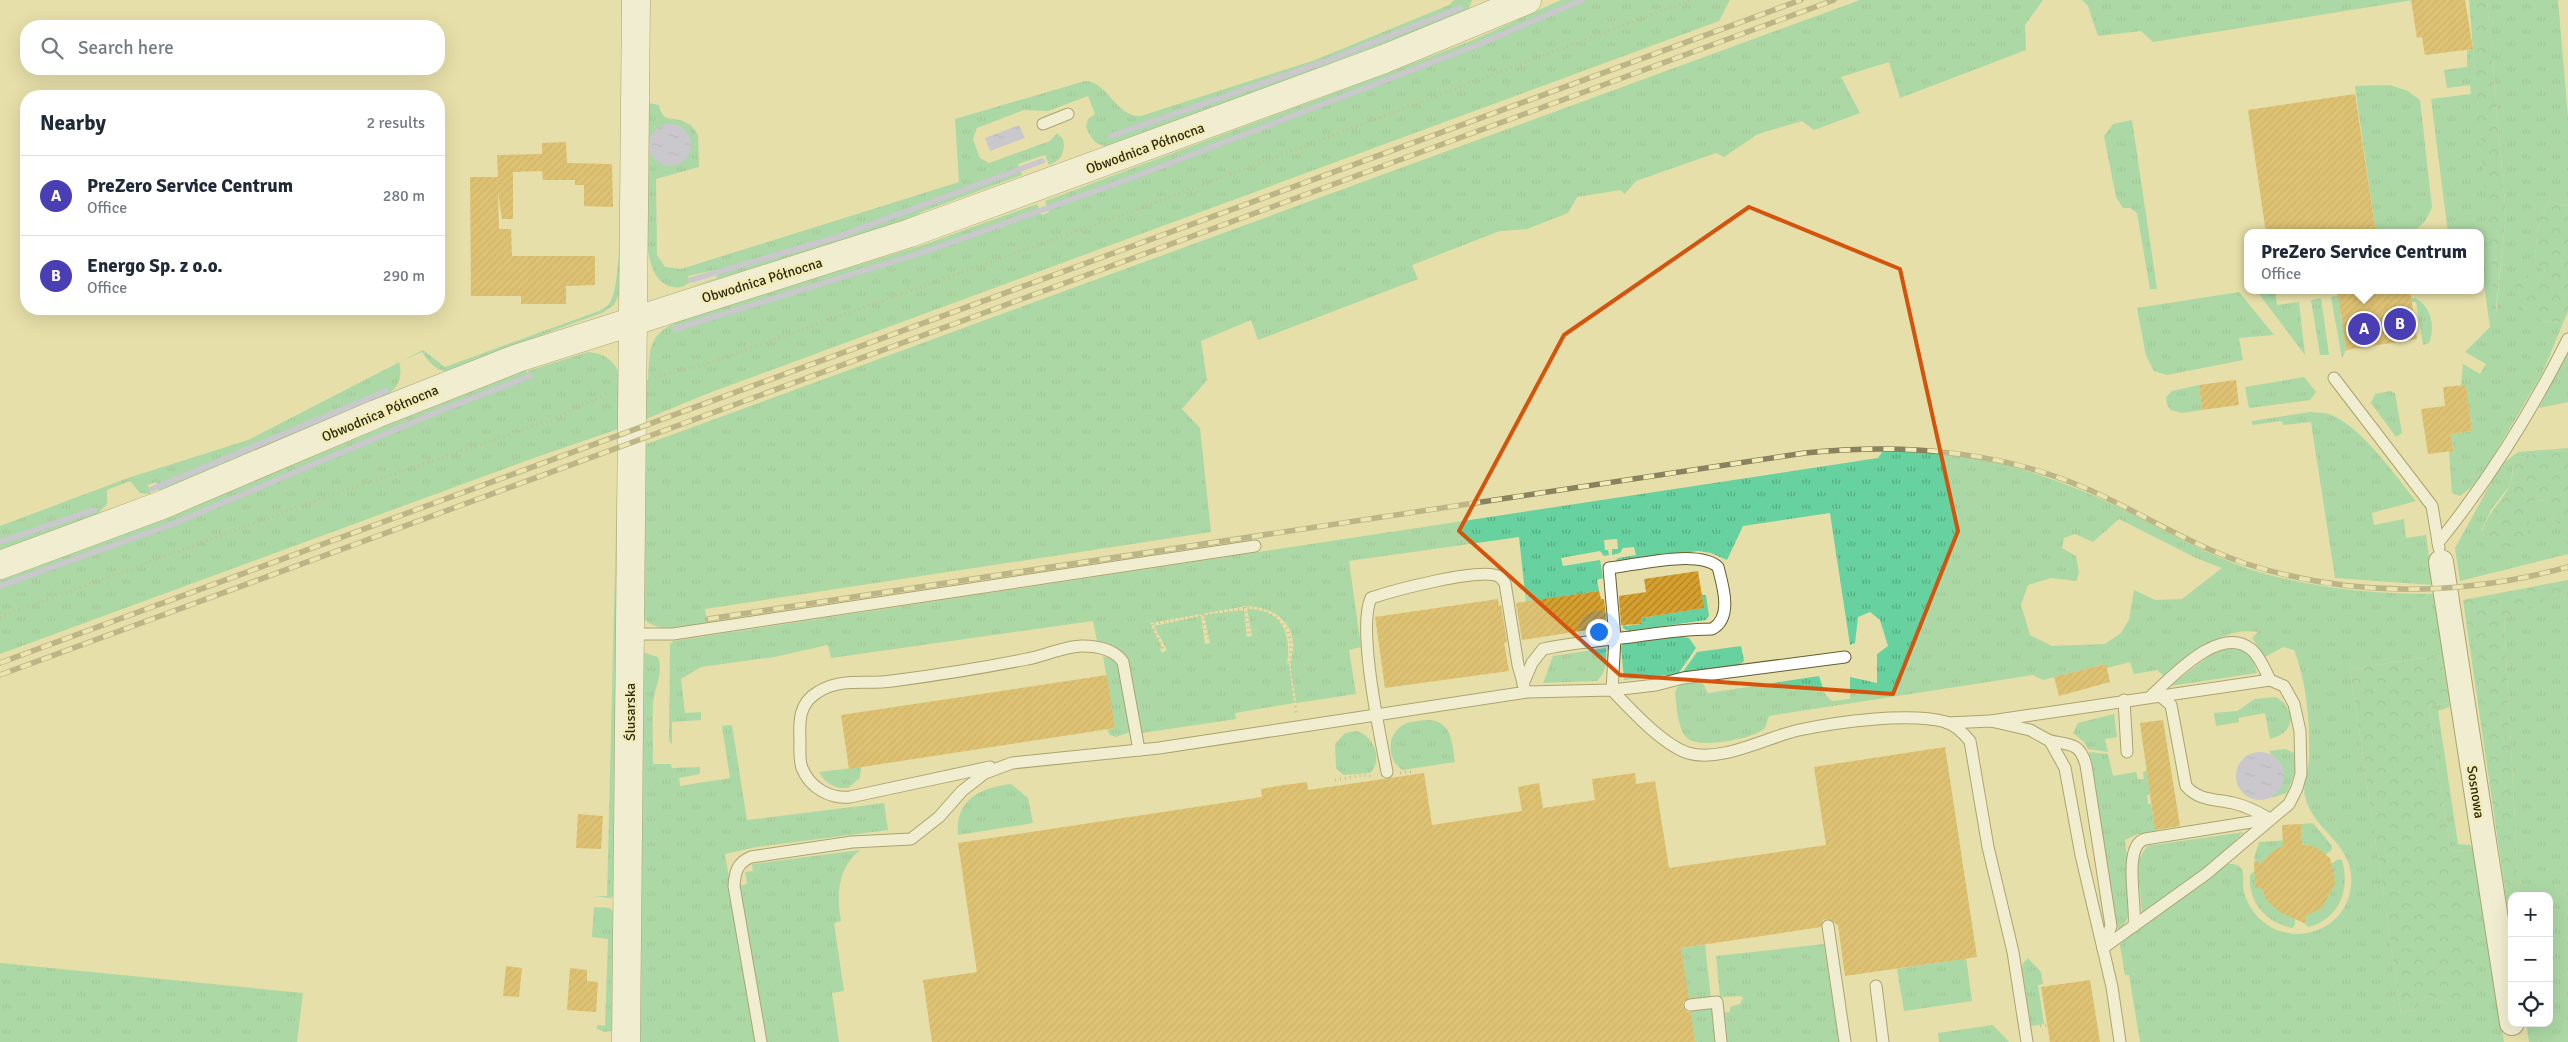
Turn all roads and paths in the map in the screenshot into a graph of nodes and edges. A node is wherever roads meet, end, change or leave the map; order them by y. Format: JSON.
{"nodes":[{"id":1,"x":636,"y":0,"type":"edge"},
{"id":2,"x":1527,"y":0,"type":"edge"},
{"id":3,"x":1690,"y":0,"type":"edge"},
{"id":4,"x":1068,"y":114,"type":"dead end"},
{"id":5,"x":1044,"y":124,"type":"dead end"},
{"id":6,"x":634,"y":320,"type":"junction"},
{"id":7,"x":2568,"y":339,"type":"edge"},
{"id":8,"x":2334,"y":378,"type":"dead end"},
{"id":9,"x":633,"y":383,"type":"junction"},
{"id":10,"x":1256,"y":546,"type":"dead end"},
{"id":11,"x":2439,"y":553,"type":"junction"},
{"id":12,"x":0,"y":565,"type":"edge"},
{"id":13,"x":1245,"y":607,"type":"junction"},
{"id":14,"x":1202,"y":614,"type":"junction"},
{"id":15,"x":0,"y":617,"type":"edge"},
{"id":16,"x":1249,"y":633,"type":"dead end"},
{"id":17,"x":630,"y":634,"type":"junction"},
{"id":18,"x":1615,"y":638,"type":"junction"},
{"id":19,"x":1208,"y":639,"type":"dead end"},
{"id":20,"x":1163,"y":648,"type":"dead end"},
{"id":21,"x":1845,"y":657,"type":"dead end"},
{"id":22,"x":2270,"y":680,"type":"junction"},
{"id":23,"x":1525,"y":688,"type":"junction"},
{"id":24,"x":1612,"y":690,"type":"junction"},
{"id":25,"x":2155,"y":696,"type":"junction"},
{"id":26,"x":2124,"y":700,"type":"junction"},
{"id":27,"x":1378,"y":716,"type":"junction"},
{"id":28,"x":1991,"y":721,"type":"junction"},
{"id":29,"x":1947,"y":723,"type":"junction"},
{"id":30,"x":1299,"y":728,"type":"junction"},
{"id":31,"x":2050,"y":741,"type":"junction"},
{"id":32,"x":1139,"y":750,"type":"junction"},
{"id":33,"x":2127,"y":752,"type":"dead end"},
{"id":34,"x":1012,"y":763,"type":"junction"},
{"id":35,"x":1387,"y":772,"type":"dead end"},
{"id":36,"x":2270,"y":819,"type":"junction"},
{"id":37,"x":1828,"y":926,"type":"dead end"},
{"id":38,"x":2134,"y":926,"type":"junction"},
{"id":39,"x":2102,"y":948,"type":"junction"},
{"id":40,"x":1876,"y":986,"type":"dead end"},
{"id":41,"x":2508,"y":997,"type":"edge"},
{"id":42,"x":1690,"y":1005,"type":"dead end"},
{"id":43,"x":2513,"y":1027,"type":"edge"},
{"id":44,"x":626,"y":1042,"type":"edge"},
{"id":45,"x":761,"y":1042,"type":"edge"},
{"id":46,"x":1721,"y":1042,"type":"edge"},
{"id":47,"x":1845,"y":1042,"type":"edge"},
{"id":48,"x":1883,"y":1042,"type":"edge"},
{"id":49,"x":2027,"y":1042,"type":"edge"},
{"id":50,"x":2120,"y":1042,"type":"edge"},
{"id":51,"x":2515,"y":1042,"type":"edge"}],
"edges":[{"from":1,"to":6,"type":"street","name":"Ślusarska"},
{"from":2,"to":6,"type":"street","name":"Obwodnica Północna"},
{"from":3,"to":9,"type":"path"},
{"from":4,"to":5,"type":"lane"},
{"from":6,"to":9,"type":"street","name":"Ślusarska"},
{"from":6,"to":12,"type":"street","name":"Obwodnica Północna"},
{"from":7,"to":11,"type":"lane"},
{"from":8,"to":11,"type":"lane"},
{"from":9,"to":15,"type":"path"},
{"from":9,"to":17,"type":"street","name":"Ślusarska"},
{"from":10,"to":17,"type":"lane"},
{"from":11,"to":41,"type":"street","name":"Sosnowa"},
{"from":13,"to":14,"type":"path"},
{"from":13,"to":16,"type":"path"},
{"from":13,"to":30,"type":"path"},
{"from":14,"to":19,"type":"path"},
{"from":14,"to":20,"type":"path"},
{"from":17,"to":44,"type":"street","name":"Ślusarska"},
{"from":18,"to":18,"type":"lane"},
{"from":18,"to":23,"type":"lane"},
{"from":18,"to":24,"type":"lane"},
{"from":21,"to":24,"type":"lane"},
{"from":22,"to":25,"type":"lane"},
{"from":22,"to":25,"type":"lane"},
{"from":22,"to":36,"type":"lane"},
{"from":23,"to":24,"type":"lane"},
{"from":23,"to":27,"type":"lane"},
{"from":23,"to":27,"type":"lane"},
{"from":24,"to":29,"type":"lane"},
{"from":25,"to":26,"type":"lane"},
{"from":25,"to":36,"type":"lane"},
{"from":26,"to":28,"type":"lane"},
{"from":26,"to":33,"type":"lane"},
{"from":27,"to":30,"type":"lane"},
{"from":27,"to":35,"type":"lane"},
{"from":28,"to":29,"type":"lane"},
{"from":28,"to":31,"type":"lane"},
{"from":29,"to":49,"type":"lane"},
{"from":30,"to":32,"type":"lane"},
{"from":31,"to":39,"type":"lane"},
{"from":31,"to":39,"type":"lane"},
{"from":32,"to":34,"type":"lane"},
{"from":32,"to":34,"type":"lane"},
{"from":34,"to":45,"type":"lane"},
{"from":36,"to":38,"type":"lane"},
{"from":36,"to":38,"type":"lane"},
{"from":37,"to":47,"type":"lane"},
{"from":38,"to":39,"type":"lane"},
{"from":39,"to":50,"type":"lane"},
{"from":40,"to":48,"type":"lane"},
{"from":42,"to":46,"type":"lane"},
{"from":43,"to":51,"type":"street","name":"Sosnowa"}]}
